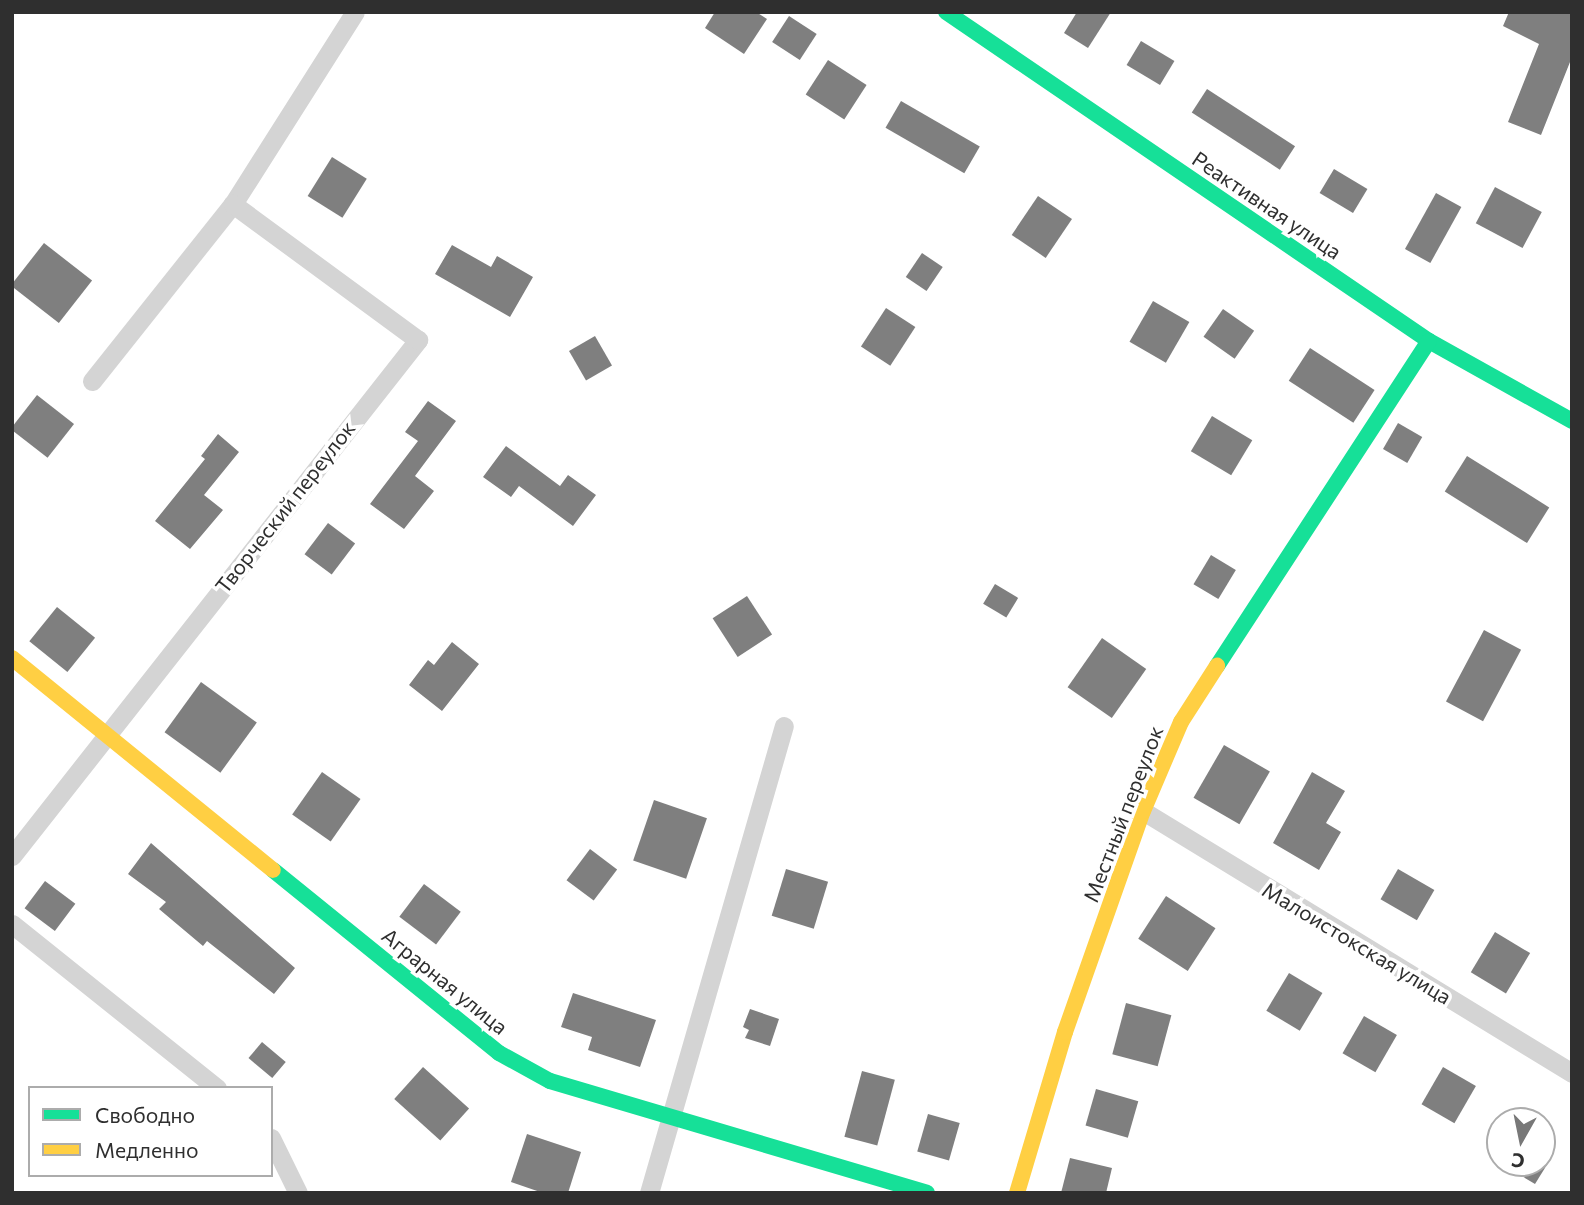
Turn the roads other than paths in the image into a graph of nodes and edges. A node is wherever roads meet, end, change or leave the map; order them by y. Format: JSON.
{"nodes":[{"id":1,"x":355,"y":12,"type":"edge"},
{"id":2,"x":946,"y":12,"type":"edge"},
{"id":3,"x":233,"y":204,"type":"junction"},
{"id":4,"x":1429,"y":341,"type":"junction"},
{"id":5,"x":92,"y":381,"type":"dead end"},
{"id":6,"x":1572,"y":421,"type":"edge"},
{"id":7,"x":12,"y":658,"type":"edge"},
{"id":8,"x":784,"y":726,"type":"dead end"},
{"id":9,"x":106,"y":733,"type":"junction"},
{"id":10,"x":1143,"y":810,"type":"junction"},
{"id":11,"x":12,"y":856,"type":"edge"},
{"id":12,"x":12,"y":924,"type":"edge"},
{"id":13,"x":1572,"y":1073,"type":"edge"},
{"id":14,"x":214,"y":1086,"type":"edge"},
{"id":15,"x":672,"y":1116,"type":"junction"},
{"id":16,"x":273,"y":1142,"type":"edge"},
{"id":17,"x":298,"y":1193,"type":"edge"},
{"id":18,"x":649,"y":1193,"type":"edge"},
{"id":19,"x":927,"y":1193,"type":"edge"},
{"id":20,"x":1017,"y":1193,"type":"edge"}],
"edges":[{"from":1,"to":3,"type":"street"},
{"from":2,"to":4,"type":"street","name":"Реактивная улица"},
{"from":3,"to":5,"type":"street"},
{"from":3,"to":9,"type":"street","name":"Творческий переулок"},
{"from":4,"to":6,"type":"street","name":"Реактивная улица"},
{"from":4,"to":10,"type":"street","name":"Местный переулок"},
{"from":7,"to":9,"type":"street","name":"Аграрная улица"},
{"from":8,"to":15,"type":"street"},
{"from":9,"to":11,"type":"street","name":"Творческий переулок"},
{"from":9,"to":15,"type":"street","name":"Аграрная улица"},
{"from":10,"to":13,"type":"street","name":"Малоистокская улица"},
{"from":10,"to":20,"type":"street","name":"Местный переулок"},
{"from":12,"to":14,"type":"street"},
{"from":15,"to":18,"type":"street"},
{"from":15,"to":19,"type":"street","name":"Аграрная улица"},
{"from":16,"to":17,"type":"street"}]}
